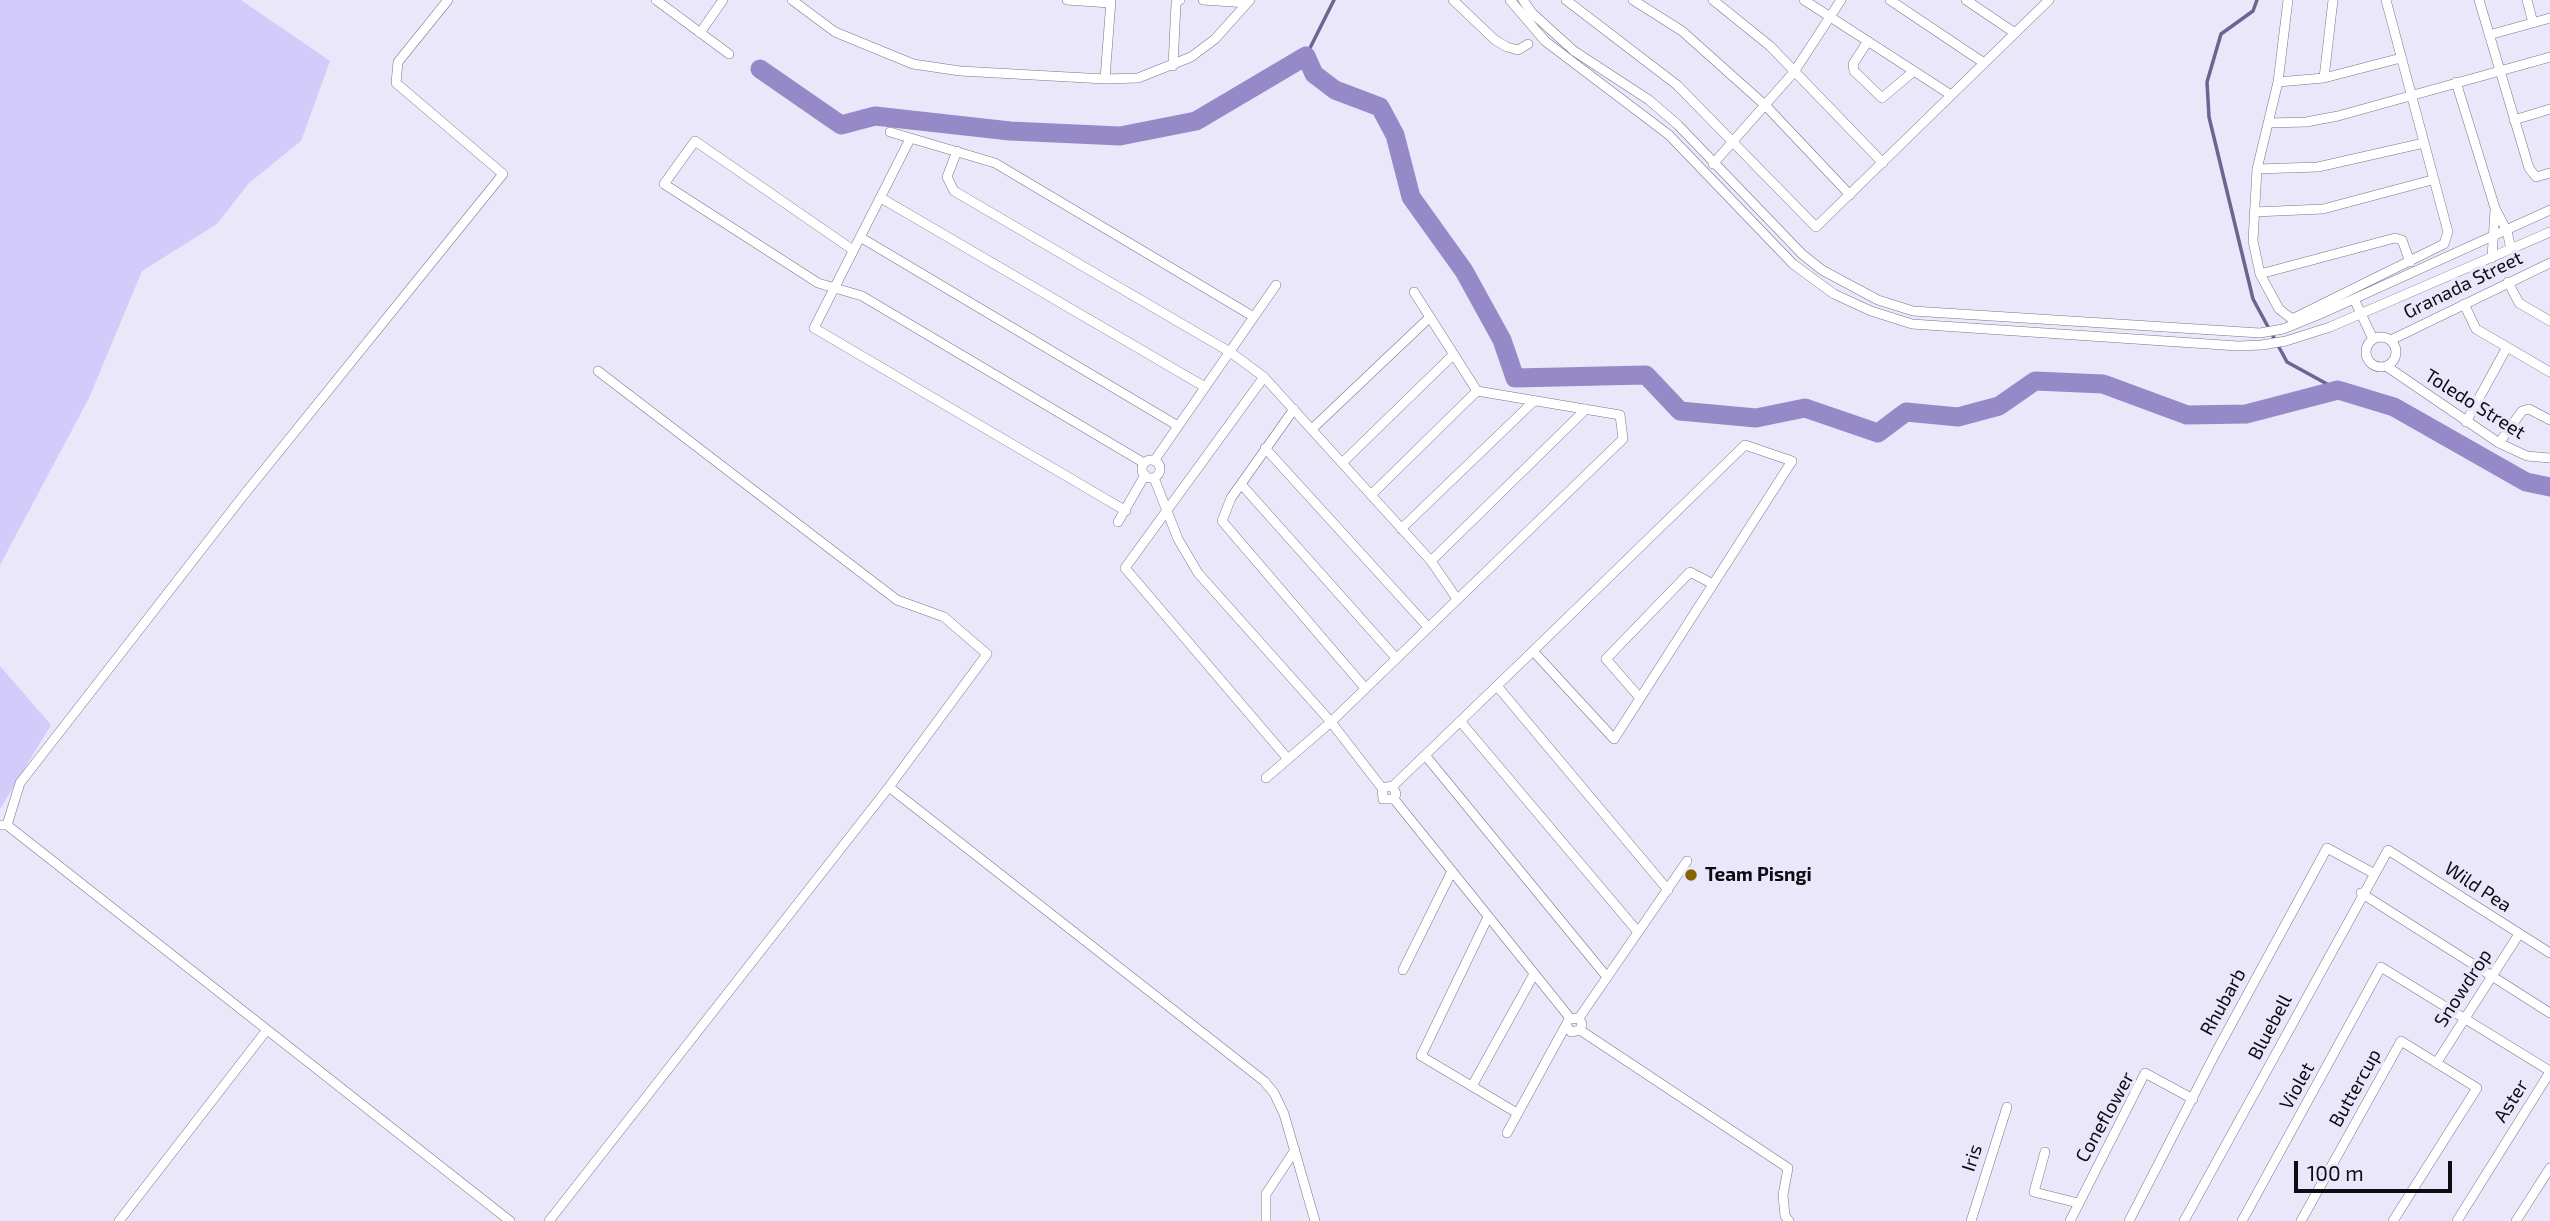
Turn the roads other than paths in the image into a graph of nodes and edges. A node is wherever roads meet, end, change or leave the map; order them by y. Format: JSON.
{"nodes":[{"id":1,"x":448,"y":0,"type":"edge"},
{"id":2,"x":656,"y":0,"type":"edge"},
{"id":3,"x":723,"y":0,"type":"edge"},
{"id":4,"x":792,"y":0,"type":"edge"},
{"id":5,"x":1067,"y":0,"type":"edge"},
{"id":6,"x":1180,"y":0,"type":"edge"},
{"id":7,"x":1203,"y":0,"type":"edge"},
{"id":8,"x":1452,"y":0,"type":"edge"},
{"id":9,"x":1510,"y":0,"type":"edge"},
{"id":10,"x":1522,"y":0,"type":"edge"},
{"id":11,"x":1566,"y":0,"type":"edge"},
{"id":12,"x":1633,"y":0,"type":"edge"},
{"id":13,"x":1713,"y":0,"type":"edge"},
{"id":14,"x":1804,"y":0,"type":"edge"},
{"id":15,"x":1840,"y":0,"type":"edge"},
{"id":16,"x":1890,"y":0,"type":"edge"},
{"id":17,"x":1966,"y":0,"type":"edge"},
{"id":18,"x":2049,"y":0,"type":"edge"},
{"id":19,"x":2287,"y":0,"type":"edge"},
{"id":20,"x":2333,"y":0,"type":"edge"},
{"id":21,"x":2386,"y":0,"type":"edge"},
{"id":22,"x":2479,"y":0,"type":"edge"},
{"id":23,"x":2527,"y":0,"type":"edge"},
{"id":24,"x":1110,"y":1,"type":"edge"},
{"id":25,"x":1249,"y":2,"type":"edge"},
{"id":26,"x":1830,"y":16,"type":"junction"},
{"id":27,"x":2550,"y":18,"type":"edge"},
{"id":28,"x":2533,"y":23,"type":"junction"},
{"id":29,"x":700,"y":33,"type":"junction"},
{"id":30,"x":2015,"y":33,"type":"junction"},
{"id":31,"x":2488,"y":35,"type":"junction"},
{"id":32,"x":1868,"y":41,"type":"junction"},
{"id":33,"x":1528,"y":44,"type":"dead end"},
{"id":34,"x":729,"y":54,"type":"dead end"},
{"id":35,"x":2550,"y":57,"type":"edge"},
{"id":36,"x":2401,"y":58,"type":"junction"},
{"id":37,"x":1984,"y":63,"type":"junction"},
{"id":38,"x":1173,"y":66,"type":"junction"},
{"id":39,"x":1914,"y":71,"type":"junction"},
{"id":40,"x":2498,"y":71,"type":"junction"},
{"id":41,"x":1794,"y":72,"type":"junction"},
{"id":42,"x":2324,"y":78,"type":"junction"},
{"id":43,"x":1105,"y":79,"type":"junction"},
{"id":44,"x":2278,"y":82,"type":"junction"},
{"id":45,"x":2456,"y":82,"type":"junction"},
{"id":46,"x":2411,"y":94,"type":"junction"},
{"id":47,"x":1951,"y":95,"type":"junction"},
{"id":48,"x":1766,"y":107,"type":"junction"},
{"id":49,"x":2550,"y":109,"type":"edge"},
{"id":50,"x":2514,"y":120,"type":"junction"},
{"id":51,"x":2269,"y":123,"type":"junction"},
{"id":52,"x":890,"y":132,"type":"dead end"},
{"id":53,"x":910,"y":139,"type":"junction"},
{"id":54,"x":1735,"y":141,"type":"junction"},
{"id":55,"x":2424,"y":143,"type":"junction"},
{"id":56,"x":957,"y":151,"type":"junction"},
{"id":57,"x":1715,"y":162,"type":"junction"},
{"id":58,"x":1883,"y":163,"type":"junction"},
{"id":59,"x":2257,"y":169,"type":"junction"},
{"id":60,"x":1706,"y":172,"type":"junction"},
{"id":61,"x":2550,"y":173,"type":"edge"},
{"id":62,"x":2432,"y":180,"type":"junction"},
{"id":63,"x":1850,"y":195,"type":"junction"},
{"id":64,"x":881,"y":198,"type":"junction"},
{"id":65,"x":2495,"y":208,"type":"junction"},
{"id":66,"x":2550,"y":210,"type":"edge"},
{"id":67,"x":2254,"y":212,"type":"junction"},
{"id":68,"x":2507,"y":231,"type":"junction"},
{"id":69,"x":2550,"y":232,"type":"edge"},
{"id":70,"x":860,"y":237,"type":"junction"},
{"id":71,"x":2493,"y":237,"type":"junction"},
{"id":72,"x":2511,"y":249,"type":"junction"},
{"id":73,"x":853,"y":250,"type":"junction"},
{"id":74,"x":2492,"y":258,"type":"junction"},
{"id":75,"x":2410,"y":262,"type":"junction"},
{"id":76,"x":2550,"y":263,"type":"edge"},
{"id":77,"x":2260,"y":274,"type":"junction"},
{"id":78,"x":2508,"y":282,"type":"junction"},
{"id":79,"x":1276,"y":285,"type":"dead end"},
{"id":80,"x":835,"y":287,"type":"junction"},
{"id":81,"x":1414,"y":292,"type":"dead end"},
{"id":82,"x":2354,"y":299,"type":"junction"},
{"id":83,"x":2463,"y":304,"type":"junction"},
{"id":84,"x":2362,"y":313,"type":"junction"},
{"id":85,"x":1254,"y":317,"type":"junction"},
{"id":86,"x":1430,"y":317,"type":"junction"},
{"id":87,"x":2550,"y":321,"type":"edge"},
{"id":88,"x":2373,"y":339,"type":"junction"},
{"id":89,"x":2391,"y":340,"type":"junction"},
{"id":90,"x":2507,"y":347,"type":"junction"},
{"id":91,"x":1230,"y":352,"type":"junction"},
{"id":92,"x":1453,"y":355,"type":"junction"},
{"id":93,"x":2386,"y":366,"type":"junction"},
{"id":94,"x":598,"y":371,"type":"dead end"},
{"id":95,"x":2550,"y":372,"type":"edge"},
{"id":96,"x":1264,"y":377,"type":"junction"},
{"id":97,"x":1205,"y":387,"type":"junction"},
{"id":98,"x":1477,"y":391,"type":"junction"},
{"id":99,"x":1533,"y":401,"type":"junction"},
{"id":100,"x":1294,"y":408,"type":"junction"},
{"id":101,"x":1586,"y":409,"type":"junction"},
{"id":102,"x":2550,"y":420,"type":"edge"},
{"id":103,"x":2466,"y":422,"type":"junction"},
{"id":104,"x":1178,"y":426,"type":"junction"},
{"id":105,"x":1312,"y":429,"type":"junction"},
{"id":106,"x":2499,"y":443,"type":"junction"},
{"id":107,"x":1265,"y":448,"type":"junction"},
{"id":108,"x":2550,"y":458,"type":"edge"},
{"id":109,"x":1149,"y":462,"type":"junction"},
{"id":110,"x":1342,"y":463,"type":"junction"},
{"id":111,"x":1149,"y":476,"type":"junction"},
{"id":112,"x":1241,"y":484,"type":"junction"},
{"id":113,"x":1371,"y":495,"type":"junction"},
{"id":114,"x":1126,"y":511,"type":"junction"},
{"id":115,"x":1167,"y":511,"type":"junction"},
{"id":116,"x":1118,"y":522,"type":"dead end"},
{"id":117,"x":1401,"y":529,"type":"junction"},
{"id":118,"x":1431,"y":561,"type":"junction"},
{"id":119,"x":1713,"y":584,"type":"junction"},
{"id":120,"x":1457,"y":599,"type":"junction"},
{"id":121,"x":1428,"y":627,"type":"junction"},
{"id":122,"x":1533,"y":651,"type":"junction"},
{"id":123,"x":1396,"y":658,"type":"junction"},
{"id":124,"x":1497,"y":685,"type":"junction"},
{"id":125,"x":1365,"y":688,"type":"junction"},
{"id":126,"x":1640,"y":698,"type":"junction"},
{"id":127,"x":1460,"y":721,"type":"junction"},
{"id":128,"x":1331,"y":722,"type":"junction"},
{"id":129,"x":1425,"y":755,"type":"junction"},
{"id":130,"x":1289,"y":759,"type":"junction"},
{"id":131,"x":1266,"y":778,"type":"dead end"},
{"id":132,"x":1393,"y":786,"type":"junction"},
{"id":133,"x":888,"y":787,"type":"junction"},
{"id":134,"x":1382,"y":788,"type":"junction"},
{"id":135,"x":1394,"y":799,"type":"junction"},
{"id":136,"x":4,"y":825,"type":"edge"},
{"id":137,"x":2388,"y":850,"type":"joint"},
{"id":138,"x":1687,"y":861,"type":"dead end"},
{"id":139,"x":1452,"y":871,"type":"junction"},
{"id":140,"x":2373,"y":873,"type":"junction"},
{"id":141,"x":1668,"y":890,"type":"junction"},
{"id":142,"x":2361,"y":893,"type":"junction"},
{"id":143,"x":1488,"y":917,"type":"junction"},
{"id":144,"x":1638,"y":932,"type":"junction"},
{"id":145,"x":2519,"y":934,"type":"junction"},
{"id":146,"x":2550,"y":953,"type":"edge"},
{"id":147,"x":1403,"y":970,"type":"dead end"},
{"id":148,"x":1534,"y":974,"type":"junction"},
{"id":149,"x":2492,"y":976,"type":"junction"},
{"id":150,"x":1607,"y":977,"type":"junction"},
{"id":151,"x":2550,"y":1013,"type":"edge"},
{"id":152,"x":2465,"y":1018,"type":"junction"},
{"id":153,"x":1572,"y":1020,"type":"junction"},
{"id":154,"x":1580,"y":1030,"type":"junction"},
{"id":155,"x":266,"y":1031,"type":"junction"},
{"id":156,"x":2437,"y":1062,"type":"junction"},
{"id":157,"x":2550,"y":1071,"type":"edge"},
{"id":158,"x":1472,"y":1086,"type":"junction"},
{"id":159,"x":2193,"y":1099,"type":"junction"},
{"id":160,"x":2007,"y":1107,"type":"dead end"},
{"id":161,"x":1517,"y":1114,"type":"junction"},
{"id":162,"x":1507,"y":1133,"type":"dead end"},
{"id":163,"x":1295,"y":1150,"type":"junction"},
{"id":164,"x":2045,"y":1152,"type":"dead end"},
{"id":165,"x":2550,"y":1168,"type":"edge"},
{"id":166,"x":2078,"y":1203,"type":"junction"},
{"id":167,"x":119,"y":1221,"type":"edge"},
{"id":168,"x":510,"y":1221,"type":"edge"},
{"id":169,"x":549,"y":1221,"type":"edge"},
{"id":170,"x":1266,"y":1221,"type":"edge"},
{"id":171,"x":1315,"y":1221,"type":"edge"},
{"id":172,"x":1789,"y":1221,"type":"edge"},
{"id":173,"x":1971,"y":1221,"type":"edge"},
{"id":174,"x":2070,"y":1221,"type":"edge"},
{"id":175,"x":2129,"y":1221,"type":"edge"},
{"id":176,"x":2184,"y":1221,"type":"edge"},
{"id":177,"x":2242,"y":1221,"type":"edge"},
{"id":178,"x":2301,"y":1221,"type":"edge"},
{"id":179,"x":2393,"y":1221,"type":"edge"},
{"id":180,"x":2457,"y":1221,"type":"edge"},
{"id":181,"x":2516,"y":1221,"type":"edge"}],
"edges":[{"from":1,"to":136,"type":"street"},
{"from":2,"to":29,"type":"street"},
{"from":3,"to":29,"type":"street"},
{"from":4,"to":43,"type":"street"},
{"from":5,"to":24,"type":"street"},
{"from":6,"to":38,"type":"street"},
{"from":7,"to":25,"type":"street"},
{"from":8,"to":33,"type":"street"},
{"from":9,"to":60,"type":"street"},
{"from":10,"to":57,"type":"street"},
{"from":11,"to":54,"type":"street"},
{"from":12,"to":48,"type":"street"},
{"from":13,"to":41,"type":"street"},
{"from":14,"to":26,"type":"street"},
{"from":15,"to":26,"type":"street"},
{"from":16,"to":37,"type":"street"},
{"from":17,"to":30,"type":"street"},
{"from":18,"to":30,"type":"street"},
{"from":19,"to":44,"type":"street"},
{"from":20,"to":42,"type":"street"},
{"from":21,"to":36,"type":"street"},
{"from":22,"to":31,"type":"street"},
{"from":23,"to":28,"type":"street"},
{"from":24,"to":43,"type":"street"},
{"from":25,"to":38,"type":"street"},
{"from":26,"to":32,"type":"street"},
{"from":26,"to":41,"type":"street"},
{"from":27,"to":28,"type":"street"},
{"from":28,"to":31,"type":"street"},
{"from":29,"to":34,"type":"street"},
{"from":30,"to":37,"type":"street"},
{"from":31,"to":40,"type":"street"},
{"from":32,"to":39,"type":"street"},
{"from":32,"to":39,"type":"street"},
{"from":35,"to":40,"type":"street"},
{"from":36,"to":42,"type":"street"},
{"from":36,"to":46,"type":"street"},
{"from":37,"to":47,"type":"street"},
{"from":38,"to":43,"type":"street"},
{"from":39,"to":47,"type":"street"},
{"from":40,"to":45,"type":"street"},
{"from":40,"to":50,"type":"street"},
{"from":41,"to":48,"type":"street"},
{"from":41,"to":58,"type":"street"},
{"from":42,"to":44,"type":"street"},
{"from":44,"to":51,"type":"street"},
{"from":45,"to":46,"type":"street"},
{"from":45,"to":65,"type":"street"},
{"from":46,"to":51,"type":"street"},
{"from":46,"to":55,"type":"street"},
{"from":47,"to":58,"type":"street"},
{"from":48,"to":54,"type":"street"},
{"from":48,"to":63,"type":"street"},
{"from":49,"to":50,"type":"street"},
{"from":50,"to":61,"type":"street"},
{"from":51,"to":59,"type":"street"},
{"from":52,"to":53,"type":"street"},
{"from":53,"to":56,"type":"street"},
{"from":53,"to":64,"type":"street"},
{"from":54,"to":57,"type":"street"},
{"from":54,"to":63,"type":"street"},
{"from":55,"to":59,"type":"street"},
{"from":55,"to":62,"type":"street"},
{"from":56,"to":85,"type":"street"},
{"from":56,"to":91,"type":"street"},
{"from":57,"to":60,"type":"street"},
{"from":57,"to":82,"type":"street"},
{"from":58,"to":63,"type":"street"},
{"from":59,"to":67,"type":"street"},
{"from":60,"to":84,"type":"street"},
{"from":62,"to":67,"type":"street"},
{"from":62,"to":75,"type":"street"},
{"from":64,"to":70,"type":"street"},
{"from":64,"to":97,"type":"street"},
{"from":65,"to":68,"type":"street"},
{"from":65,"to":71,"type":"street"},
{"from":66,"to":68,"type":"street"},
{"from":67,"to":77,"type":"street"},
{"from":68,"to":71,"type":"street"},
{"from":68,"to":72,"type":"street"},
{"from":69,"to":72,"type":"street"},
{"from":70,"to":73,"type":"street"},
{"from":70,"to":104,"type":"street"},
{"from":71,"to":74,"type":"street"},
{"from":71,"to":82,"type":"street"},
{"from":72,"to":74,"type":"street"},
{"from":73,"to":80,"type":"street"},
{"from":73,"to":80,"type":"street"},
{"from":74,"to":84,"type":"street"},
{"from":75,"to":77,"type":"street"},
{"from":75,"to":77,"type":"street"},
{"from":76,"to":78,"type":"street","name":"Granada Street"},
{"from":78,"to":83,"type":"street","name":"Granada Street"},
{"from":78,"to":87,"type":"street"},
{"from":79,"to":85,"type":"street"},
{"from":80,"to":109,"type":"street"},
{"from":80,"to":114,"type":"street"},
{"from":81,"to":86,"type":"street"},
{"from":82,"to":84,"type":"street"},
{"from":83,"to":89,"type":"street","name":"Granada Street"},
{"from":83,"to":90,"type":"street"},
{"from":84,"to":88,"type":"street"},
{"from":85,"to":91,"type":"street"},
{"from":86,"to":92,"type":"street"},
{"from":86,"to":105,"type":"street"},
{"from":88,"to":89,"type":"street"},
{"from":88,"to":93,"type":"street","name":"Toledo Street"},
{"from":89,"to":93,"type":"street"},
{"from":90,"to":95,"type":"street"},
{"from":90,"to":103,"type":"street"},
{"from":91,"to":96,"type":"street"},
{"from":91,"to":97,"type":"street"},
{"from":92,"to":98,"type":"street"},
{"from":92,"to":110,"type":"street"},
{"from":93,"to":103,"type":"street","name":"Toledo Street"},
{"from":94,"to":133,"type":"street"},
{"from":96,"to":100,"type":"street"},
{"from":96,"to":115,"type":"street"},
{"from":97,"to":104,"type":"street"},
{"from":98,"to":99,"type":"street"},
{"from":98,"to":113,"type":"street"},
{"from":99,"to":101,"type":"street"},
{"from":99,"to":117,"type":"street"},
{"from":100,"to":105,"type":"street"},
{"from":100,"to":107,"type":"street"},
{"from":101,"to":118,"type":"street"},
{"from":101,"to":120,"type":"street"},
{"from":102,"to":106,"type":"street"},
{"from":103,"to":106,"type":"street","name":"Toledo Street"},
{"from":104,"to":109,"type":"street"},
{"from":105,"to":110,"type":"street"},
{"from":106,"to":108,"type":"street","name":"Toledo Street"},
{"from":107,"to":112,"type":"street"},
{"from":107,"to":121,"type":"street"},
{"from":109,"to":111,"type":"street"},
{"from":109,"to":111,"type":"street"},
{"from":110,"to":113,"type":"street"},
{"from":111,"to":114,"type":"street"},
{"from":111,"to":115,"type":"street"},
{"from":112,"to":123,"type":"street"},
{"from":112,"to":125,"type":"street"},
{"from":113,"to":117,"type":"street"},
{"from":114,"to":116,"type":"street"},
{"from":115,"to":128,"type":"street"},
{"from":115,"to":130,"type":"street"},
{"from":117,"to":118,"type":"street"},
{"from":118,"to":120,"type":"street"},
{"from":119,"to":122,"type":"street"},
{"from":119,"to":126,"type":"street"},
{"from":119,"to":126,"type":"street"},
{"from":120,"to":121,"type":"street"},
{"from":121,"to":123,"type":"street"},
{"from":122,"to":124,"type":"street"},
{"from":122,"to":126,"type":"street"},
{"from":123,"to":125,"type":"street"},
{"from":124,"to":127,"type":"street"},
{"from":124,"to":141,"type":"street"},
{"from":125,"to":128,"type":"street"},
{"from":127,"to":129,"type":"street"},
{"from":127,"to":144,"type":"street"},
{"from":128,"to":130,"type":"street"},
{"from":128,"to":134,"type":"street"},
{"from":129,"to":132,"type":"street"},
{"from":129,"to":150,"type":"street"},
{"from":130,"to":131,"type":"street"},
{"from":132,"to":134,"type":"street"},
{"from":132,"to":135,"type":"street"},
{"from":133,"to":163,"type":"street"},
{"from":133,"to":169,"type":"street"},
{"from":134,"to":135,"type":"street"},
{"from":135,"to":139,"type":"street"},
{"from":136,"to":155,"type":"street"},
{"from":137,"to":140,"type":"street","name":"Bluebell"},
{"from":137,"to":145,"type":"street","name":"Wild Pea"},
{"from":138,"to":141,"type":"street"},
{"from":139,"to":143,"type":"street"},
{"from":139,"to":147,"type":"street"},
{"from":140,"to":142,"type":"street","name":"Bluebell"},
{"from":140,"to":159,"type":"street","name":"Rhubarb"},
{"from":141,"to":144,"type":"street"},
{"from":142,"to":149,"type":"street"},
{"from":142,"to":176,"type":"street","name":"Bluebell"},
{"from":143,"to":148,"type":"street"},
{"from":143,"to":158,"type":"street"},
{"from":144,"to":150,"type":"street"},
{"from":145,"to":146,"type":"street","name":"Wild Pea"},
{"from":145,"to":149,"type":"street","name":"Snowdrop"},
{"from":148,"to":153,"type":"street"},
{"from":148,"to":158,"type":"street"},
{"from":149,"to":151,"type":"street"},
{"from":149,"to":152,"type":"street","name":"Snowdrop"},
{"from":150,"to":153,"type":"street"},
{"from":152,"to":156,"type":"street","name":"Snowdrop"},
{"from":152,"to":157,"type":"street"},
{"from":152,"to":177,"type":"street","name":"Violet"},
{"from":153,"to":154,"type":"street"},
{"from":153,"to":154,"type":"street"},
{"from":153,"to":161,"type":"street"},
{"from":154,"to":172,"type":"street"},
{"from":155,"to":167,"type":"street"},
{"from":155,"to":168,"type":"street"},
{"from":156,"to":178,"type":"street","name":"Buttercup"},
{"from":156,"to":179,"type":"street","name":"Buttercup"},
{"from":157,"to":180,"type":"street","name":"Aster"},
{"from":158,"to":161,"type":"street"},
{"from":159,"to":166,"type":"street","name":"Coneflower"},
{"from":159,"to":175,"type":"street","name":"Rhubarb"},
{"from":160,"to":173,"type":"street","name":"Iris"},
{"from":161,"to":162,"type":"street"},
{"from":163,"to":170,"type":"street"},
{"from":163,"to":171,"type":"street"},
{"from":164,"to":166,"type":"street"},
{"from":165,"to":181,"type":"street"},
{"from":166,"to":174,"type":"street","name":"Coneflower"}]}
